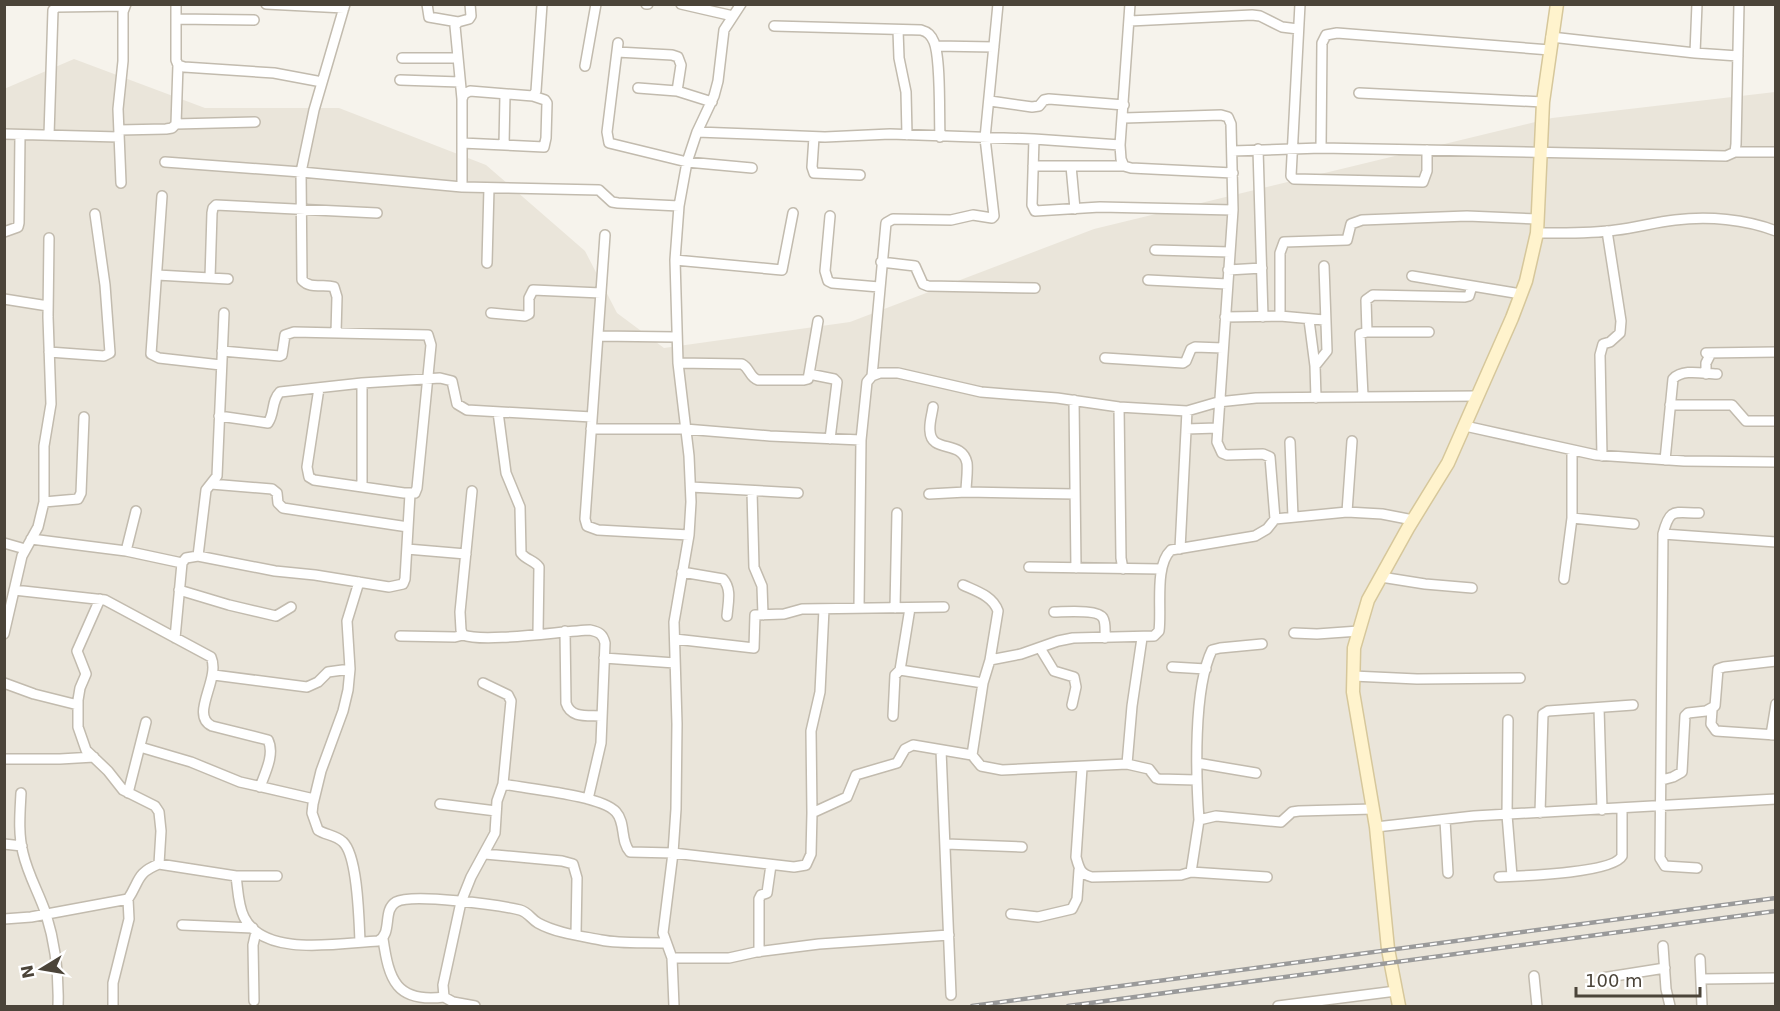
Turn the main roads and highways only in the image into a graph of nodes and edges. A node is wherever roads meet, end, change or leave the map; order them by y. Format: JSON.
{"nodes":[{"id":1,"x":1557,"y":4,"type":"edge"},
{"id":2,"x":1399,"y":1006,"type":"edge"}],
"edges":[{"from":1,"to":2,"type":"main road"}]}
